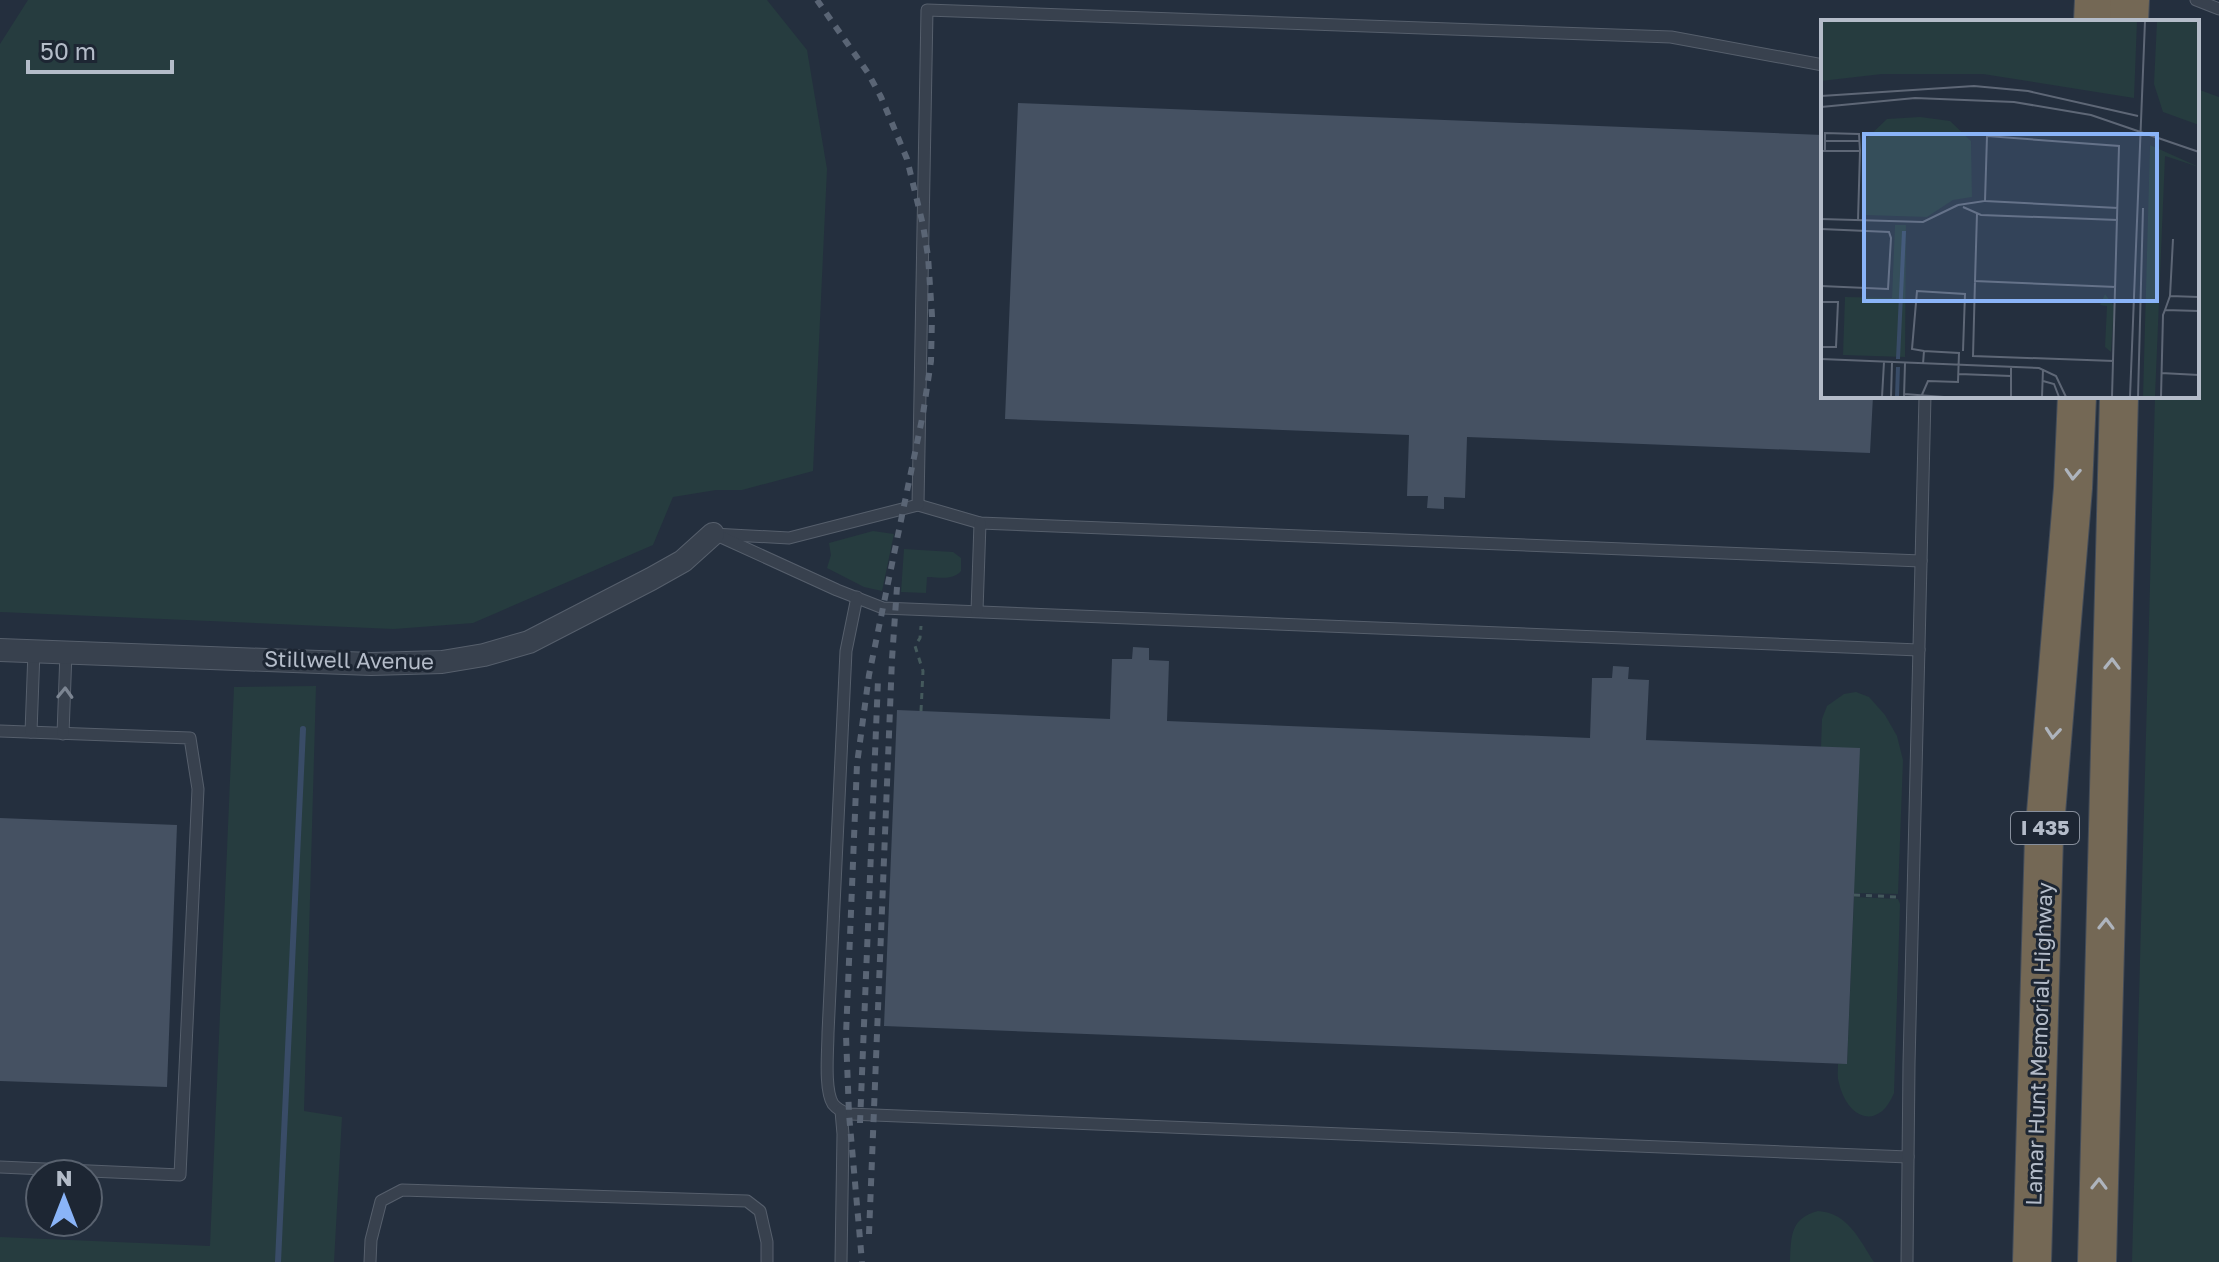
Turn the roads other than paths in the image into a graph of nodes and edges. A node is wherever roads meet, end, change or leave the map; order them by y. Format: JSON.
{"nodes":[{"id":1,"x":2094,"y":0,"type":"edge"},
{"id":2,"x":2130,"y":0,"type":"edge"},
{"id":3,"x":2196,"y":0,"type":"edge"},
{"id":4,"x":2219,"y":9,"type":"edge"},
{"id":5,"x":2093,"y":20,"type":"edge"},
{"id":6,"x":2129,"y":20,"type":"edge"},
{"id":7,"x":1821,"y":65,"type":"edge"},
{"id":8,"x":1925,"y":398,"type":"edge"},
{"id":9,"x":2077,"y":398,"type":"edge"},
{"id":10,"x":2119,"y":398,"type":"edge"},
{"id":11,"x":918,"y":505,"type":"junction"},
{"id":12,"x":980,"y":523,"type":"junction"},
{"id":13,"x":713,"y":534,"type":"junction"},
{"id":14,"x":1921,"y":561,"type":"junction"},
{"id":15,"x":857,"y":597,"type":"junction"},
{"id":16,"x":977,"y":611,"type":"junction"},
{"id":17,"x":0,"y":650,"type":"edge"},
{"id":18,"x":1919,"y":650,"type":"junction"},
{"id":19,"x":34,"y":651,"type":"junction"},
{"id":20,"x":66,"y":652,"type":"junction"},
{"id":21,"x":0,"y":731,"type":"edge"},
{"id":22,"x":31,"y":732,"type":"junction"},
{"id":23,"x":63,"y":734,"type":"junction"},
{"id":24,"x":841,"y":1111,"type":"junction"},
{"id":25,"x":1908,"y":1157,"type":"junction"},
{"id":26,"x":0,"y":1167,"type":"edge"},
{"id":27,"x":370,"y":1262,"type":"edge"},
{"id":28,"x":767,"y":1262,"type":"edge"},
{"id":29,"x":841,"y":1262,"type":"edge"},
{"id":30,"x":1907,"y":1262,"type":"edge"},
{"id":31,"x":2032,"y":1262,"type":"edge"},
{"id":32,"x":2097,"y":1262,"type":"edge"}],
"edges":[{"from":1,"to":5,"type":"highway"},
{"from":2,"to":6,"type":"highway"},
{"from":3,"to":4,"type":"lane"},
{"from":7,"to":11,"type":"lane"},
{"from":8,"to":14,"type":"lane"},
{"from":9,"to":31,"type":"highway","name":"Lamar Hunt Memorial Highway","number":"I 435","one_way":true},
{"from":32,"to":10,"type":"highway","number":"I 435","one_way":true},
{"from":11,"to":12,"type":"lane"},
{"from":11,"to":13,"type":"lane"},
{"from":12,"to":14,"type":"lane"},
{"from":12,"to":16,"type":"lane"},
{"from":13,"to":15,"type":"lane"},
{"from":13,"to":20,"type":"street","name":"Stillwell Avenue"},
{"from":14,"to":18,"type":"lane"},
{"from":15,"to":16,"type":"lane"},
{"from":15,"to":24,"type":"lane"},
{"from":16,"to":18,"type":"lane"},
{"from":17,"to":19,"type":"street","name":"Stillwell Avenue"},
{"from":18,"to":25,"type":"lane"},
{"from":19,"to":20,"type":"street","name":"Stillwell Avenue"},
{"from":19,"to":22,"type":"lane"},
{"from":23,"to":20,"type":"lane","one_way":true},
{"from":21,"to":22,"type":"lane"},
{"from":22,"to":23,"type":"lane"},
{"from":23,"to":26,"type":"lane"},
{"from":24,"to":25,"type":"lane"},
{"from":24,"to":29,"type":"lane"},
{"from":25,"to":30,"type":"lane"},
{"from":27,"to":28,"type":"lane"}]}
